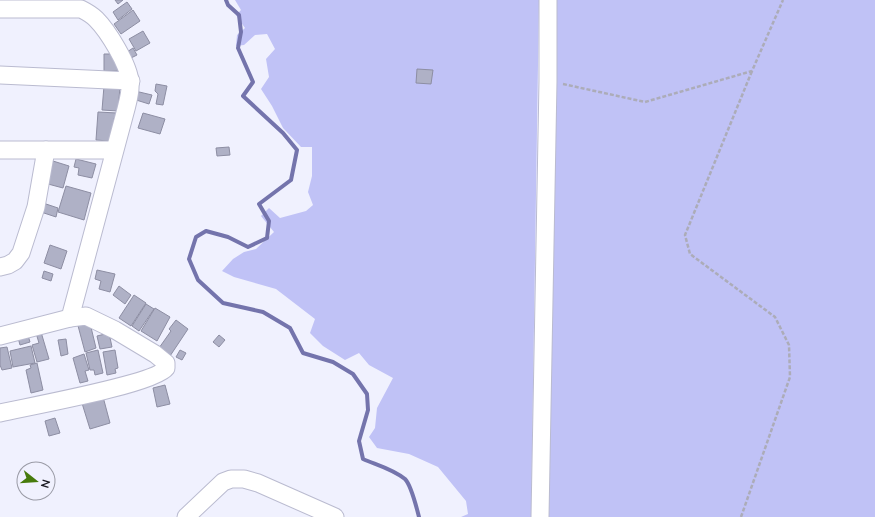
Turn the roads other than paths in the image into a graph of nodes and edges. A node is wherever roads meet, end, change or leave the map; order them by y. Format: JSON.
{"nodes":[{"id":1,"x":548,"y":0,"type":"edge"},
{"id":2,"x":0,"y":9,"type":"edge"},
{"id":3,"x":0,"y":75,"type":"edge"},
{"id":4,"x":130,"y":81,"type":"junction"},
{"id":5,"x":0,"y":150,"type":"edge"},
{"id":6,"x":46,"y":150,"type":"junction"},
{"id":7,"x":114,"y":150,"type":"junction"},
{"id":8,"x":0,"y":267,"type":"edge"},
{"id":9,"x":70,"y":318,"type":"junction"},
{"id":10,"x":0,"y":336,"type":"edge"},
{"id":11,"x":0,"y":413,"type":"edge"},
{"id":12,"x":186,"y":517,"type":"edge"},
{"id":13,"x":335,"y":517,"type":"edge"},
{"id":14,"x":540,"y":517,"type":"edge"}],
"edges":[{"from":1,"to":14,"type":"street"},
{"from":2,"to":4,"type":"street"},
{"from":3,"to":4,"type":"street"},
{"from":4,"to":7,"type":"street"},
{"from":5,"to":6,"type":"street"},
{"from":6,"to":7,"type":"street"},
{"from":6,"to":8,"type":"street"},
{"from":7,"to":9,"type":"street"},
{"from":9,"to":10,"type":"street"},
{"from":9,"to":11,"type":"street"},
{"from":12,"to":13,"type":"street"}]}
